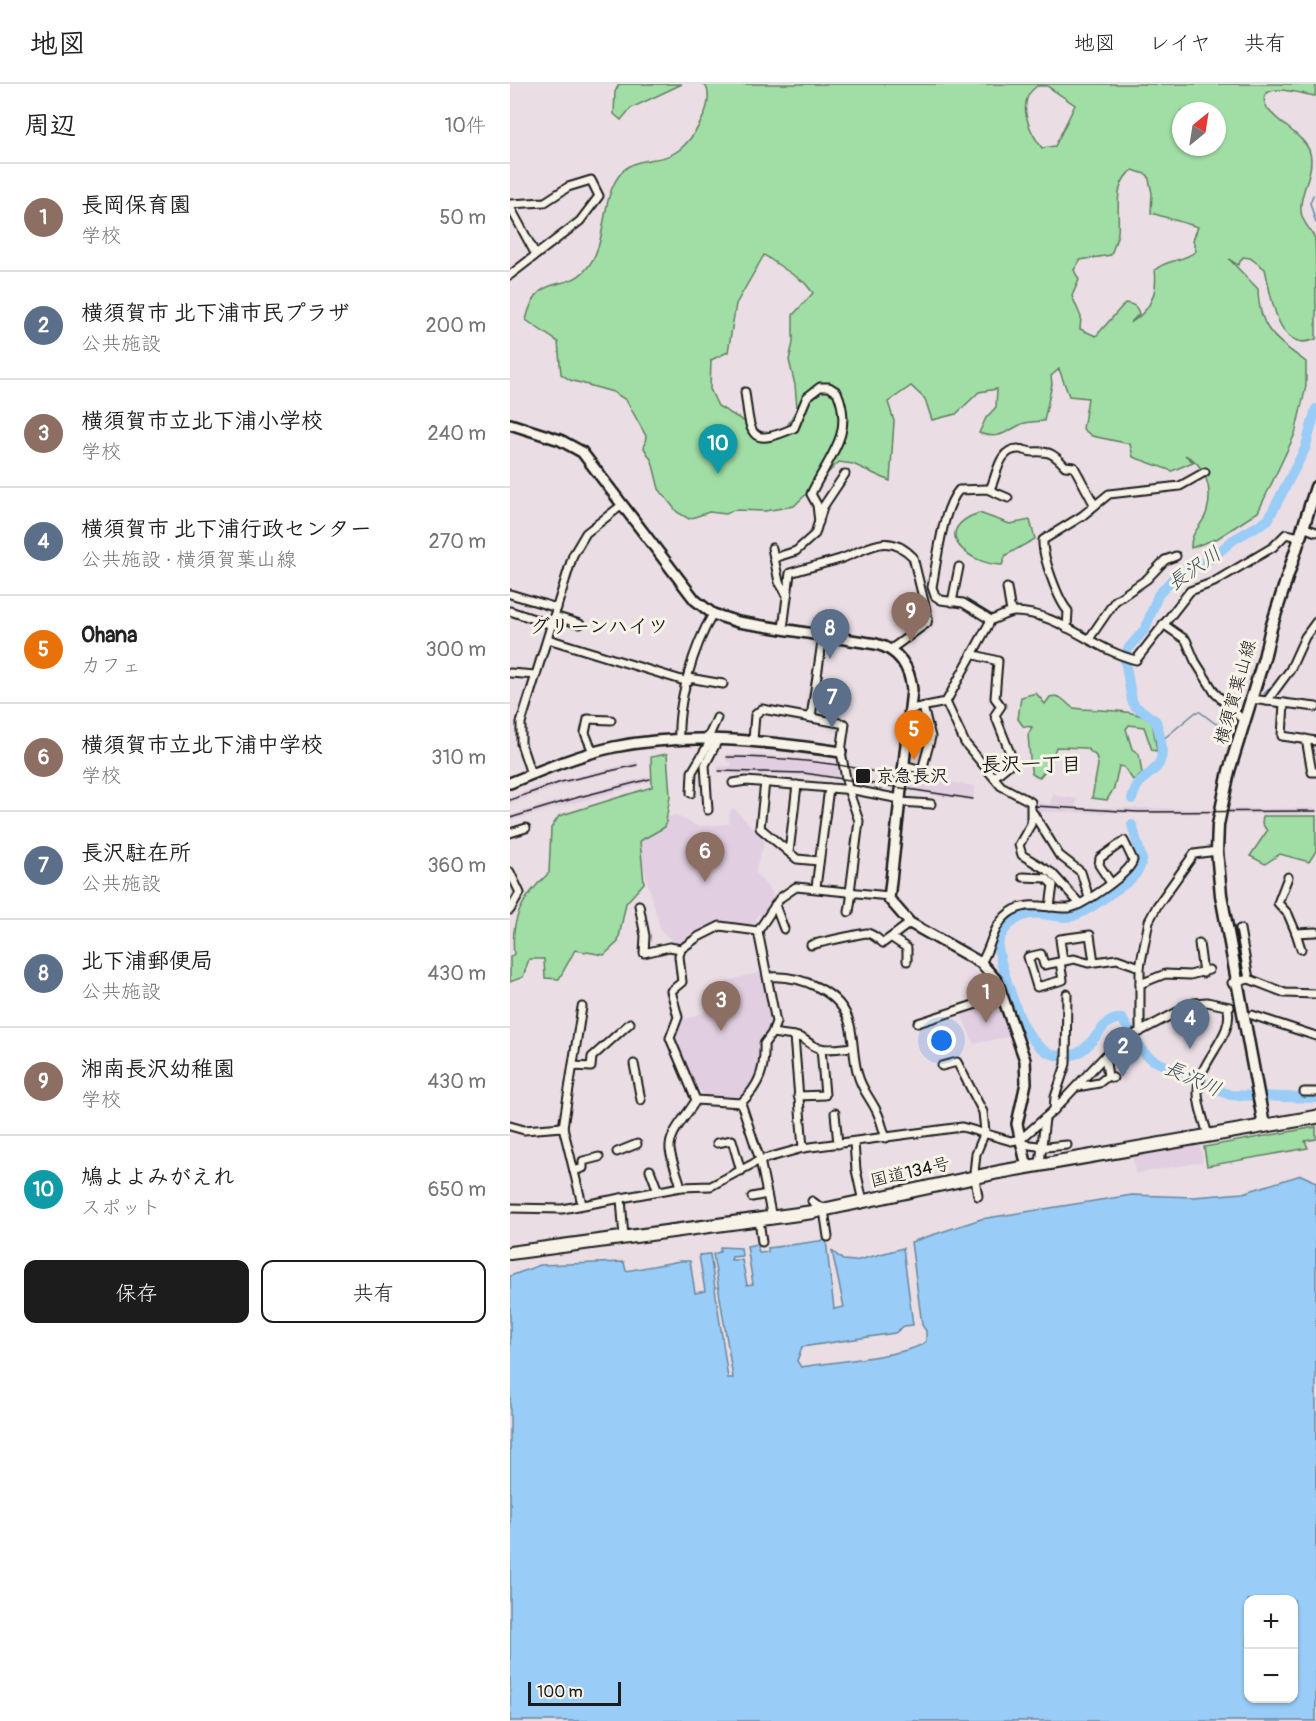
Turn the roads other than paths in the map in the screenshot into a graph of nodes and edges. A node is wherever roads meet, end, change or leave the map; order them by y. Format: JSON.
{"nodes":[{"id":1,"x":510,"y":206,"type":"edge"},
{"id":2,"x":536,"y":255,"type":"junction"},
{"id":3,"x":510,"y":275,"type":"edge"},
{"id":4,"x":745,"y":392,"type":"dead end"},
{"id":5,"x":510,"y":424,"type":"edge"},
{"id":6,"x":1205,"y":472,"type":"dead end"},
{"id":7,"x":845,"y":474,"type":"dead end"},
{"id":8,"x":1316,"y":486,"type":"edge"},
{"id":9,"x":990,"y":489,"type":"junction"},
{"id":10,"x":1008,"y":498,"type":"dead end"},
{"id":11,"x":1094,"y":504,"type":"junction"},
{"id":12,"x":622,"y":505,"type":"junction"},
{"id":13,"x":819,"y":522,"type":"junction"},
{"id":14,"x":1301,"y":532,"type":"junction"},
{"id":15,"x":1316,"y":532,"type":"edge"},
{"id":16,"x":772,"y":548,"type":"dead end"},
{"id":17,"x":1176,"y":556,"type":"dead end"},
{"id":18,"x":774,"y":558,"type":"junction"},
{"id":19,"x":959,"y":567,"type":"dead end"},
{"id":20,"x":1007,"y":588,"type":"dead end"},
{"id":21,"x":510,"y":594,"type":"edge"},
{"id":22,"x":789,"y":597,"type":"junction"},
{"id":23,"x":952,"y":602,"type":"junction"},
{"id":24,"x":510,"y":611,"type":"edge"},
{"id":25,"x":555,"y":612,"type":"junction"},
{"id":26,"x":1011,"y":612,"type":"junction"},
{"id":27,"x":713,"y":614,"type":"junction"},
{"id":28,"x":991,"y":620,"type":"junction"},
{"id":29,"x":1316,"y":622,"type":"edge"},
{"id":30,"x":580,"y":624,"type":"dead end"},
{"id":31,"x":1163,"y":624,"type":"junction"},
{"id":32,"x":552,"y":625,"type":"junction"},
{"id":33,"x":1067,"y":628,"type":"junction"},
{"id":34,"x":783,"y":629,"type":"junction"},
{"id":35,"x":823,"y":635,"type":"junction"},
{"id":36,"x":548,"y":639,"type":"junction"},
{"id":37,"x":1089,"y":639,"type":"junction"},
{"id":38,"x":891,"y":649,"type":"junction"},
{"id":39,"x":971,"y":654,"type":"junction"},
{"id":40,"x":510,"y":673,"type":"edge"},
{"id":41,"x":536,"y":675,"type":"junction"},
{"id":42,"x":688,"y":680,"type":"junction"},
{"id":43,"x":723,"y":684,"type":"dead end"},
{"id":44,"x":1251,"y":699,"type":"junction"},
{"id":45,"x":1267,"y":701,"type":"junction"},
{"id":46,"x":946,"y":702,"type":"junction"},
{"id":47,"x":1284,"y":703,"type":"junction"},
{"id":48,"x":1316,"y":706,"type":"edge"},
{"id":49,"x":923,"y":707,"type":"junction"},
{"id":50,"x":911,"y":709,"type":"junction"},
{"id":51,"x":811,"y":717,"type":"junction"},
{"id":52,"x":717,"y":718,"type":"dead end"},
{"id":53,"x":610,"y":720,"type":"dead end"},
{"id":54,"x":1245,"y":722,"type":"junction"},
{"id":55,"x":712,"y":740,"type":"junction"},
{"id":56,"x":753,"y":740,"type":"junction"},
{"id":57,"x":1305,"y":740,"type":"junction"},
{"id":58,"x":679,"y":741,"type":"junction"},
{"id":59,"x":1316,"y":741,"type":"edge"},
{"id":60,"x":593,"y":752,"type":"junction"},
{"id":61,"x":841,"y":752,"type":"junction"},
{"id":62,"x":904,"y":765,"type":"junction"},
{"id":63,"x":1316,"y":772,"type":"edge"},
{"id":64,"x":531,"y":774,"type":"junction"},
{"id":65,"x":994,"y":777,"type":"junction"},
{"id":66,"x":765,"y":782,"type":"junction"},
{"id":67,"x":510,"y":783,"type":"edge"},
{"id":68,"x":733,"y":783,"type":"dead end"},
{"id":69,"x":796,"y":785,"type":"junction"},
{"id":70,"x":829,"y":788,"type":"junction"},
{"id":71,"x":848,"y":789,"type":"junction"},
{"id":72,"x":691,"y":793,"type":"dead end"},
{"id":73,"x":900,"y":800,"type":"junction"},
{"id":74,"x":931,"y":804,"type":"dead end"},
{"id":75,"x":708,"y":810,"type":"dead end"},
{"id":76,"x":1030,"y":813,"type":"junction"},
{"id":77,"x":526,"y":828,"type":"dead end"},
{"id":78,"x":510,"y":833,"type":"edge"},
{"id":79,"x":1217,"y":851,"type":"junction"},
{"id":80,"x":789,"y":852,"type":"junction"},
{"id":81,"x":819,"y":861,"type":"junction"},
{"id":82,"x":510,"y":872,"type":"edge"},
{"id":83,"x":1023,"y":877,"type":"dead end"},
{"id":84,"x":1288,"y":877,"type":"dead end"},
{"id":85,"x":1112,"y":883,"type":"junction"},
{"id":86,"x":816,"y":887,"type":"junction"},
{"id":87,"x":851,"y":892,"type":"junction"},
{"id":88,"x":889,"y":896,"type":"junction"},
{"id":89,"x":510,"y":897,"type":"edge"},
{"id":90,"x":1089,"y":898,"type":"junction"},
{"id":91,"x":518,"y":899,"type":"junction"},
{"id":92,"x":1080,"y":904,"type":"junction"},
{"id":93,"x":639,"y":905,"type":"dead end"},
{"id":94,"x":775,"y":905,"type":"junction"},
{"id":95,"x":1050,"y":907,"type":"junction"},
{"id":96,"x":510,"y":910,"type":"edge"},
{"id":97,"x":849,"y":912,"type":"dead end"},
{"id":98,"x":910,"y":923,"type":"junction"},
{"id":99,"x":784,"y":929,"type":"dead end"},
{"id":100,"x":1240,"y":929,"type":"dead end"},
{"id":101,"x":758,"y":931,"type":"junction"},
{"id":102,"x":1316,"y":932,"type":"edge"},
{"id":103,"x":1296,"y":933,"type":"junction"},
{"id":104,"x":892,"y":938,"type":"junction"},
{"id":105,"x":1199,"y":943,"type":"dead end"},
{"id":106,"x":811,"y":945,"type":"dead end"},
{"id":107,"x":681,"y":949,"type":"junction"},
{"id":108,"x":1301,"y":949,"type":"dead end"},
{"id":109,"x":907,"y":961,"type":"dead end"},
{"id":110,"x":1061,"y":962,"type":"junction"},
{"id":111,"x":1094,"y":962,"type":"junction"},
{"id":112,"x":981,"y":963,"type":"junction"},
{"id":113,"x":1140,"y":967,"type":"junction"},
{"id":114,"x":769,"y":977,"type":"junction"},
{"id":115,"x":1249,"y":979,"type":"junction"},
{"id":116,"x":997,"y":981,"type":"junction"},
{"id":117,"x":1234,"y":982,"type":"junction"},
{"id":118,"x":1140,"y":984,"type":"junction"},
{"id":119,"x":1067,"y":994,"type":"dead end"},
{"id":120,"x":1316,"y":994,"type":"edge"},
{"id":121,"x":582,"y":1007,"type":"dead end"},
{"id":122,"x":1252,"y":1015,"type":"dead end"},
{"id":123,"x":630,"y":1023,"type":"dead end"},
{"id":124,"x":918,"y":1023,"type":"dead end"},
{"id":125,"x":772,"y":1033,"type":"junction"},
{"id":126,"x":1137,"y":1033,"type":"junction"},
{"id":127,"x":794,"y":1036,"type":"junction"},
{"id":128,"x":1316,"y":1036,"type":"edge"},
{"id":129,"x":852,"y":1047,"type":"junction"},
{"id":130,"x":821,"y":1048,"type":"junction"},
{"id":131,"x":1105,"y":1056,"type":"junction"},
{"id":132,"x":634,"y":1064,"type":"dead end"},
{"id":133,"x":573,"y":1066,"type":"junction"},
{"id":134,"x":942,"y":1066,"type":"dead end"},
{"id":135,"x":1077,"y":1087,"type":"junction"},
{"id":136,"x":1304,"y":1092,"type":"dead end"},
{"id":137,"x":1316,"y":1092,"type":"edge"},
{"id":138,"x":798,"y":1096,"type":"junction"},
{"id":139,"x":641,"y":1100,"type":"dead end"},
{"id":140,"x":696,"y":1100,"type":"junction"},
{"id":141,"x":741,"y":1103,"type":"junction"},
{"id":142,"x":1054,"y":1110,"type":"junction"},
{"id":143,"x":835,"y":1113,"type":"dead end"},
{"id":144,"x":1316,"y":1117,"type":"edge"},
{"id":145,"x":1045,"y":1118,"type":"junction"},
{"id":146,"x":1260,"y":1125,"type":"junction"},
{"id":147,"x":510,"y":1126,"type":"edge"},
{"id":148,"x":563,"y":1127,"type":"junction"},
{"id":149,"x":985,"y":1132,"type":"junction"},
{"id":150,"x":1208,"y":1135,"type":"junction"},
{"id":151,"x":886,"y":1138,"type":"junction"},
{"id":152,"x":1022,"y":1141,"type":"junction"},
{"id":153,"x":717,"y":1143,"type":"dead end"},
{"id":154,"x":854,"y":1143,"type":"junction"},
{"id":155,"x":637,"y":1144,"type":"dead end"},
{"id":156,"x":838,"y":1144,"type":"junction"},
{"id":157,"x":1067,"y":1145,"type":"dead end"},
{"id":158,"x":1041,"y":1146,"type":"junction"},
{"id":159,"x":803,"y":1148,"type":"junction"},
{"id":160,"x":617,"y":1152,"type":"dead end"},
{"id":161,"x":599,"y":1157,"type":"dead end"},
{"id":162,"x":760,"y":1160,"type":"junction"},
{"id":163,"x":1040,"y":1164,"type":"junction"},
{"id":164,"x":1027,"y":1167,"type":"junction"},
{"id":165,"x":650,"y":1170,"type":"dead end"},
{"id":166,"x":574,"y":1171,"type":"junction"},
{"id":167,"x":741,"y":1171,"type":"junction"},
{"id":168,"x":974,"y":1176,"type":"junction"},
{"id":169,"x":681,"y":1187,"type":"junction"},
{"id":170,"x":658,"y":1191,"type":"junction"},
{"id":171,"x":767,"y":1194,"type":"junction"},
{"id":172,"x":978,"y":1196,"type":"dead end"},
{"id":173,"x":752,"y":1197,"type":"dead end"},
{"id":174,"x":621,"y":1198,"type":"junction"},
{"id":175,"x":812,"y":1201,"type":"dead end"},
{"id":176,"x":863,"y":1202,"type":"junction"},
{"id":177,"x":582,"y":1204,"type":"junction"},
{"id":178,"x":510,"y":1208,"type":"edge"},
{"id":179,"x":824,"y":1210,"type":"junction"},
{"id":180,"x":766,"y":1219,"type":"junction"},
{"id":181,"x":828,"y":1237,"type":"dead end"},
{"id":182,"x":624,"y":1238,"type":"junction"},
{"id":183,"x":762,"y":1242,"type":"dead end"},
{"id":184,"x":510,"y":1253,"type":"edge"}],
"edges":[{"from":1,"to":2,"type":"street"},
{"from":1,"to":2,"type":"street"},
{"from":2,"to":3,"type":"street"},
{"from":4,"to":13,"type":"street"},
{"from":5,"to":12,"type":"street"},
{"from":6,"to":11,"type":"street"},
{"from":7,"to":13,"type":"street"},
{"from":8,"to":14,"type":"main road","name":"横須賀葉山線"},
{"from":9,"to":10,"type":"street"},
{"from":9,"to":11,"type":"street"},
{"from":9,"to":23,"type":"street"},
{"from":11,"to":33,"type":"street"},
{"from":12,"to":25,"type":"street"},
{"from":12,"to":27,"type":"street"},
{"from":13,"to":18,"type":"street"},
{"from":14,"to":15,"type":"street"},
{"from":14,"to":31,"type":"street"},
{"from":14,"to":44,"type":"main road","name":"横須賀葉山線"},
{"from":16,"to":18,"type":"street"},
{"from":17,"to":37,"type":"street"},
{"from":18,"to":22,"type":"street"},
{"from":19,"to":23,"type":"street"},
{"from":20,"to":26,"type":"street"},
{"from":21,"to":25,"type":"street"},
{"from":22,"to":34,"type":"street"},
{"from":22,"to":38,"type":"street"},
{"from":23,"to":28,"type":"street"},
{"from":24,"to":32,"type":"street"},
{"from":25,"to":30,"type":"street"},
{"from":25,"to":32,"type":"street"},
{"from":26,"to":28,"type":"street"},
{"from":26,"to":33,"type":"street"},
{"from":27,"to":34,"type":"street"},
{"from":27,"to":42,"type":"street"},
{"from":28,"to":39,"type":"street"},
{"from":29,"to":45,"type":"street"},
{"from":31,"to":37,"type":"street"},
{"from":31,"to":54,"type":"street"},
{"from":32,"to":36,"type":"street"},
{"from":33,"to":37,"type":"street"},
{"from":34,"to":35,"type":"street"},
{"from":35,"to":38,"type":"street"},
{"from":35,"to":51,"type":"street"},
{"from":36,"to":41,"type":"street"},
{"from":36,"to":42,"type":"street"},
{"from":38,"to":50,"type":"street"},
{"from":39,"to":46,"type":"street"},
{"from":39,"to":65,"type":"street"},
{"from":40,"to":41,"type":"street"},
{"from":41,"to":64,"type":"street"},
{"from":42,"to":43,"type":"street"},
{"from":42,"to":58,"type":"street"},
{"from":44,"to":45,"type":"street"},
{"from":44,"to":54,"type":"main road","name":"横須賀葉山線"},
{"from":45,"to":47,"type":"street"},
{"from":46,"to":49,"type":"street"},
{"from":46,"to":65,"type":"street"},
{"from":47,"to":48,"type":"street"},
{"from":47,"to":57,"type":"street"},
{"from":49,"to":50,"type":"street"},
{"from":49,"to":62,"type":"street"},
{"from":50,"to":62,"type":"street"},
{"from":51,"to":56,"type":"street"},
{"from":51,"to":61,"type":"street"},
{"from":52,"to":55,"type":"street"},
{"from":53,"to":60,"type":"street"},
{"from":54,"to":79,"type":"main road","name":"横須賀葉山線"},
{"from":55,"to":56,"type":"street"},
{"from":55,"to":58,"type":"street"},
{"from":55,"to":72,"type":"street"},
{"from":55,"to":75,"type":"street"},
{"from":56,"to":61,"type":"street"},
{"from":57,"to":59,"type":"street"},
{"from":57,"to":63,"type":"street"},
{"from":58,"to":60,"type":"street"},
{"from":60,"to":64,"type":"street"},
{"from":61,"to":71,"type":"street"},
{"from":62,"to":73,"type":"street"},
{"from":64,"to":67,"type":"street"},
{"from":65,"to":76,"type":"street"},
{"from":66,"to":68,"type":"street"},
{"from":66,"to":69,"type":"street"},
{"from":66,"to":80,"type":"street"},
{"from":69,"to":70,"type":"street"},
{"from":69,"to":80,"type":"street"},
{"from":70,"to":71,"type":"street"},
{"from":70,"to":81,"type":"street"},
{"from":71,"to":73,"type":"street"},
{"from":71,"to":87,"type":"street"},
{"from":73,"to":74,"type":"street"},
{"from":73,"to":88,"type":"street"},
{"from":76,"to":90,"type":"street"},
{"from":76,"to":92,"type":"street"},
{"from":77,"to":78,"type":"street"},
{"from":79,"to":113,"type":"street"},
{"from":79,"to":117,"type":"main road","name":"横須賀葉山線"},
{"from":80,"to":81,"type":"street"},
{"from":81,"to":86,"type":"street"},
{"from":82,"to":91,"type":"street"},
{"from":83,"to":95,"type":"street"},
{"from":84,"to":103,"type":"street"},
{"from":85,"to":85,"type":"street"},
{"from":85,"to":90,"type":"street"},
{"from":86,"to":87,"type":"street"},
{"from":86,"to":94,"type":"street"},
{"from":87,"to":88,"type":"street"},
{"from":87,"to":97,"type":"street"},
{"from":88,"to":98,"type":"street"},
{"from":89,"to":91,"type":"street"},
{"from":90,"to":92,"type":"street"},
{"from":91,"to":96,"type":"street"},
{"from":92,"to":95,"type":"street"},
{"from":93,"to":107,"type":"street"},
{"from":94,"to":99,"type":"street"},
{"from":94,"to":101,"type":"street"},
{"from":95,"to":112,"type":"street"},
{"from":98,"to":104,"type":"street"},
{"from":98,"to":112,"type":"street"},
{"from":100,"to":115,"type":"street"},
{"from":101,"to":107,"type":"street"},
{"from":101,"to":114,"type":"street"},
{"from":102,"to":103,"type":"street"},
{"from":103,"to":108,"type":"street"},
{"from":104,"to":106,"type":"street"},
{"from":104,"to":109,"type":"street"},
{"from":105,"to":118,"type":"street"},
{"from":107,"to":140,"type":"street"},
{"from":110,"to":110,"type":"street"},
{"from":110,"to":111,"type":"street"},
{"from":110,"to":111,"type":"street"},
{"from":111,"to":113,"type":"street"},
{"from":112,"to":116,"type":"street"},
{"from":113,"to":118,"type":"street"},
{"from":114,"to":125,"type":"street"},
{"from":114,"to":129,"type":"street"},
{"from":115,"to":117,"type":"street"},
{"from":115,"to":120,"type":"street"},
{"from":116,"to":124,"type":"street"},
{"from":116,"to":152,"type":"street"},
{"from":117,"to":146,"type":"main road","name":"横須賀葉山線"},
{"from":118,"to":126,"type":"street"},
{"from":119,"to":142,"type":"street"},
{"from":121,"to":133,"type":"street"},
{"from":122,"to":128,"type":"street"},
{"from":123,"to":133,"type":"street"},
{"from":125,"to":127,"type":"street"},
{"from":125,"to":141,"type":"street"},
{"from":126,"to":131,"type":"street"},
{"from":126,"to":150,"type":"street"},
{"from":127,"to":130,"type":"street"},
{"from":127,"to":138,"type":"street"},
{"from":129,"to":130,"type":"street"},
{"from":129,"to":151,"type":"street"},
{"from":130,"to":138,"type":"street"},
{"from":131,"to":135,"type":"street"},
{"from":131,"to":135,"type":"street"},
{"from":132,"to":139,"type":"street"},
{"from":133,"to":148,"type":"street"},
{"from":134,"to":149,"type":"street"},
{"from":135,"to":142,"type":"street"},
{"from":136,"to":137,"type":"street"},
{"from":138,"to":159,"type":"street"},
{"from":140,"to":141,"type":"street"},
{"from":140,"to":169,"type":"street"},
{"from":141,"to":162,"type":"street"},
{"from":142,"to":145,"type":"street"},
{"from":143,"to":156,"type":"street"},
{"from":144,"to":146,"type":"highway","name":"国道134号"},
{"from":145,"to":152,"type":"street"},
{"from":145,"to":158,"type":"street"},
{"from":146,"to":150,"type":"highway","name":"国道134号"},
{"from":147,"to":148,"type":"street"},
{"from":148,"to":166,"type":"street"},
{"from":149,"to":151,"type":"street"},
{"from":149,"to":152,"type":"street"},
{"from":149,"to":168,"type":"street"},
{"from":150,"to":163,"type":"highway","name":"国道134号"},
{"from":151,"to":154,"type":"street"},
{"from":152,"to":158,"type":"street"},
{"from":152,"to":164,"type":"street"},
{"from":153,"to":167,"type":"street"},
{"from":154,"to":156,"type":"street"},
{"from":154,"to":176,"type":"street"},
{"from":155,"to":160,"type":"street"},
{"from":156,"to":159,"type":"street"},
{"from":157,"to":158,"type":"street"},
{"from":158,"to":163,"type":"street"},
{"from":159,"to":162,"type":"street"},
{"from":161,"to":166,"type":"street"},
{"from":162,"to":167,"type":"street"},
{"from":162,"to":171,"type":"street"},
{"from":163,"to":164,"type":"highway","name":"国道134号"},
{"from":164,"to":168,"type":"highway","name":"国道134号"},
{"from":165,"to":170,"type":"street"},
{"from":166,"to":177,"type":"street"},
{"from":167,"to":169,"type":"street"},
{"from":168,"to":172,"type":"street"},
{"from":168,"to":176,"type":"highway","name":"国道134号"},
{"from":169,"to":170,"type":"street"},
{"from":170,"to":174,"type":"street"},
{"from":171,"to":173,"type":"street"},
{"from":171,"to":180,"type":"street"},
{"from":174,"to":177,"type":"street"},
{"from":174,"to":182,"type":"street"},
{"from":175,"to":179,"type":"street"},
{"from":176,"to":179,"type":"highway","name":"国道134号"},
{"from":177,"to":178,"type":"street"},
{"from":179,"to":180,"type":"highway","name":"国道134号"},
{"from":179,"to":181,"type":"street"},
{"from":180,"to":182,"type":"highway","name":"国道134号"},
{"from":180,"to":183,"type":"street"},
{"from":182,"to":184,"type":"highway","name":"国道134号"}]}
